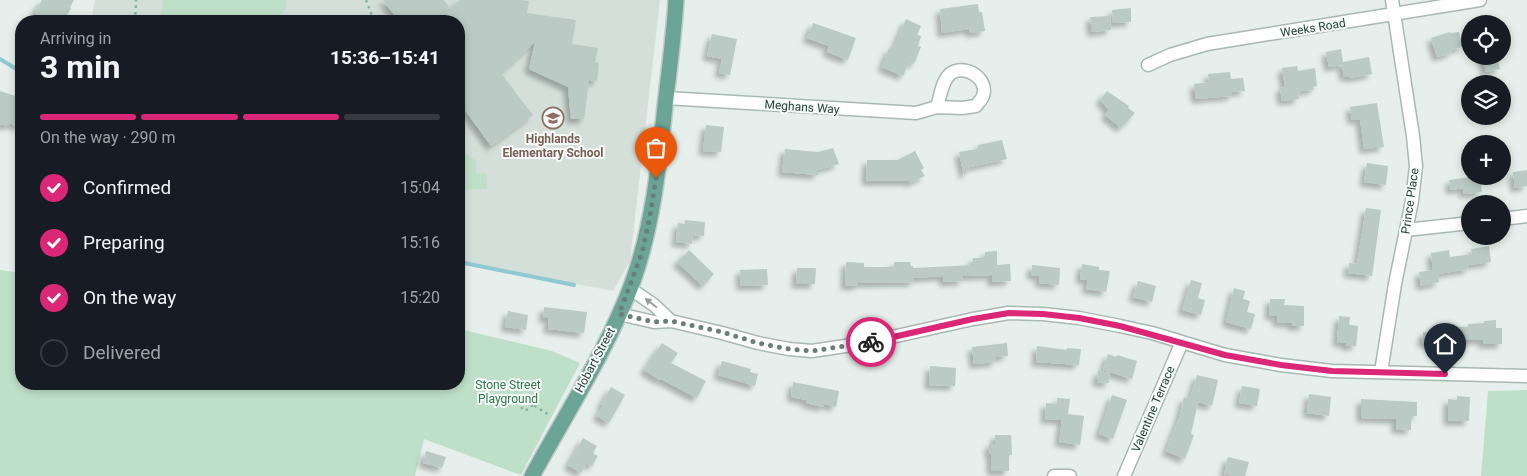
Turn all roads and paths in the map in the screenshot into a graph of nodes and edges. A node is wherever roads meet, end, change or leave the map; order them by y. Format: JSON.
{"nodes":[{"id":1,"x":136,"y":0,"type":"edge"},
{"id":2,"x":366,"y":0,"type":"edge"},
{"id":3,"x":676,"y":0,"type":"edge"},
{"id":4,"x":1392,"y":0,"type":"edge"},
{"id":5,"x":1480,"y":0,"type":"edge"},
{"id":6,"x":1394,"y":14,"type":"junction"},
{"id":7,"x":135,"y":15,"type":"edge"},
{"id":8,"x":372,"y":15,"type":"edge"},
{"id":9,"x":1148,"y":65,"type":"dead end"},
{"id":10,"x":666,"y":98,"type":"junction"},
{"id":11,"x":936,"y":106,"type":"dead end"},
{"id":12,"x":1527,"y":216,"type":"edge"},
{"id":13,"x":1511,"y":218,"type":"edge"},
{"id":14,"x":1461,"y":223,"type":"edge"},
{"id":15,"x":1406,"y":230,"type":"junction"},
{"id":16,"x":630,"y":288,"type":"junction"},
{"id":17,"x":619,"y":314,"type":"junction"},
{"id":18,"x":671,"y":321,"type":"junction"},
{"id":19,"x":1182,"y":342,"type":"junction"},
{"id":20,"x":1381,"y":372,"type":"junction"},
{"id":21,"x":1527,"y":376,"type":"edge"},
{"id":22,"x":533,"y":405,"type":"junction"},
{"id":23,"x":561,"y":422,"type":"junction"},
{"id":24,"x":532,"y":476,"type":"edge"},
{"id":25,"x":1054,"y":476,"type":"edge"},
{"id":26,"x":1070,"y":476,"type":"edge"},
{"id":27,"x":1124,"y":476,"type":"edge"}],
"edges":[{"from":1,"to":7,"type":"path"},
{"from":2,"to":8,"type":"path"},
{"from":3,"to":10,"type":"main road","name":"Hobart Street"},
{"from":4,"to":6,"type":"street","name":"Prince Place"},
{"from":5,"to":6,"type":"street","name":"Weeks Road"},
{"from":6,"to":9,"type":"street","name":"Weeks Road"},
{"from":6,"to":15,"type":"street","name":"Prince Place"},
{"from":10,"to":11,"type":"street","name":"Meghans Way"},
{"from":10,"to":16,"type":"main road","name":"Hobart Street"},
{"from":12,"to":13,"type":"street"},
{"from":14,"to":15,"type":"street"},
{"from":15,"to":20,"type":"street","name":"Prince Place"},
{"from":16,"to":17,"type":"main road","name":"Hobart Street"},
{"from":18,"to":16,"type":"street","one_way":true},
{"from":17,"to":18,"type":"street"},
{"from":17,"to":23,"type":"main road","name":"Hobart Street"},
{"from":18,"to":19,"type":"street"},
{"from":19,"to":20,"type":"street"},
{"from":19,"to":27,"type":"street","name":"Valentine Terrace"},
{"from":20,"to":21,"type":"street"},
{"from":22,"to":22,"type":"path"},
{"from":22,"to":23,"type":"path"},
{"from":23,"to":24,"type":"main road","name":"Hobart Street"},
{"from":25,"to":26,"type":"street"}]}
